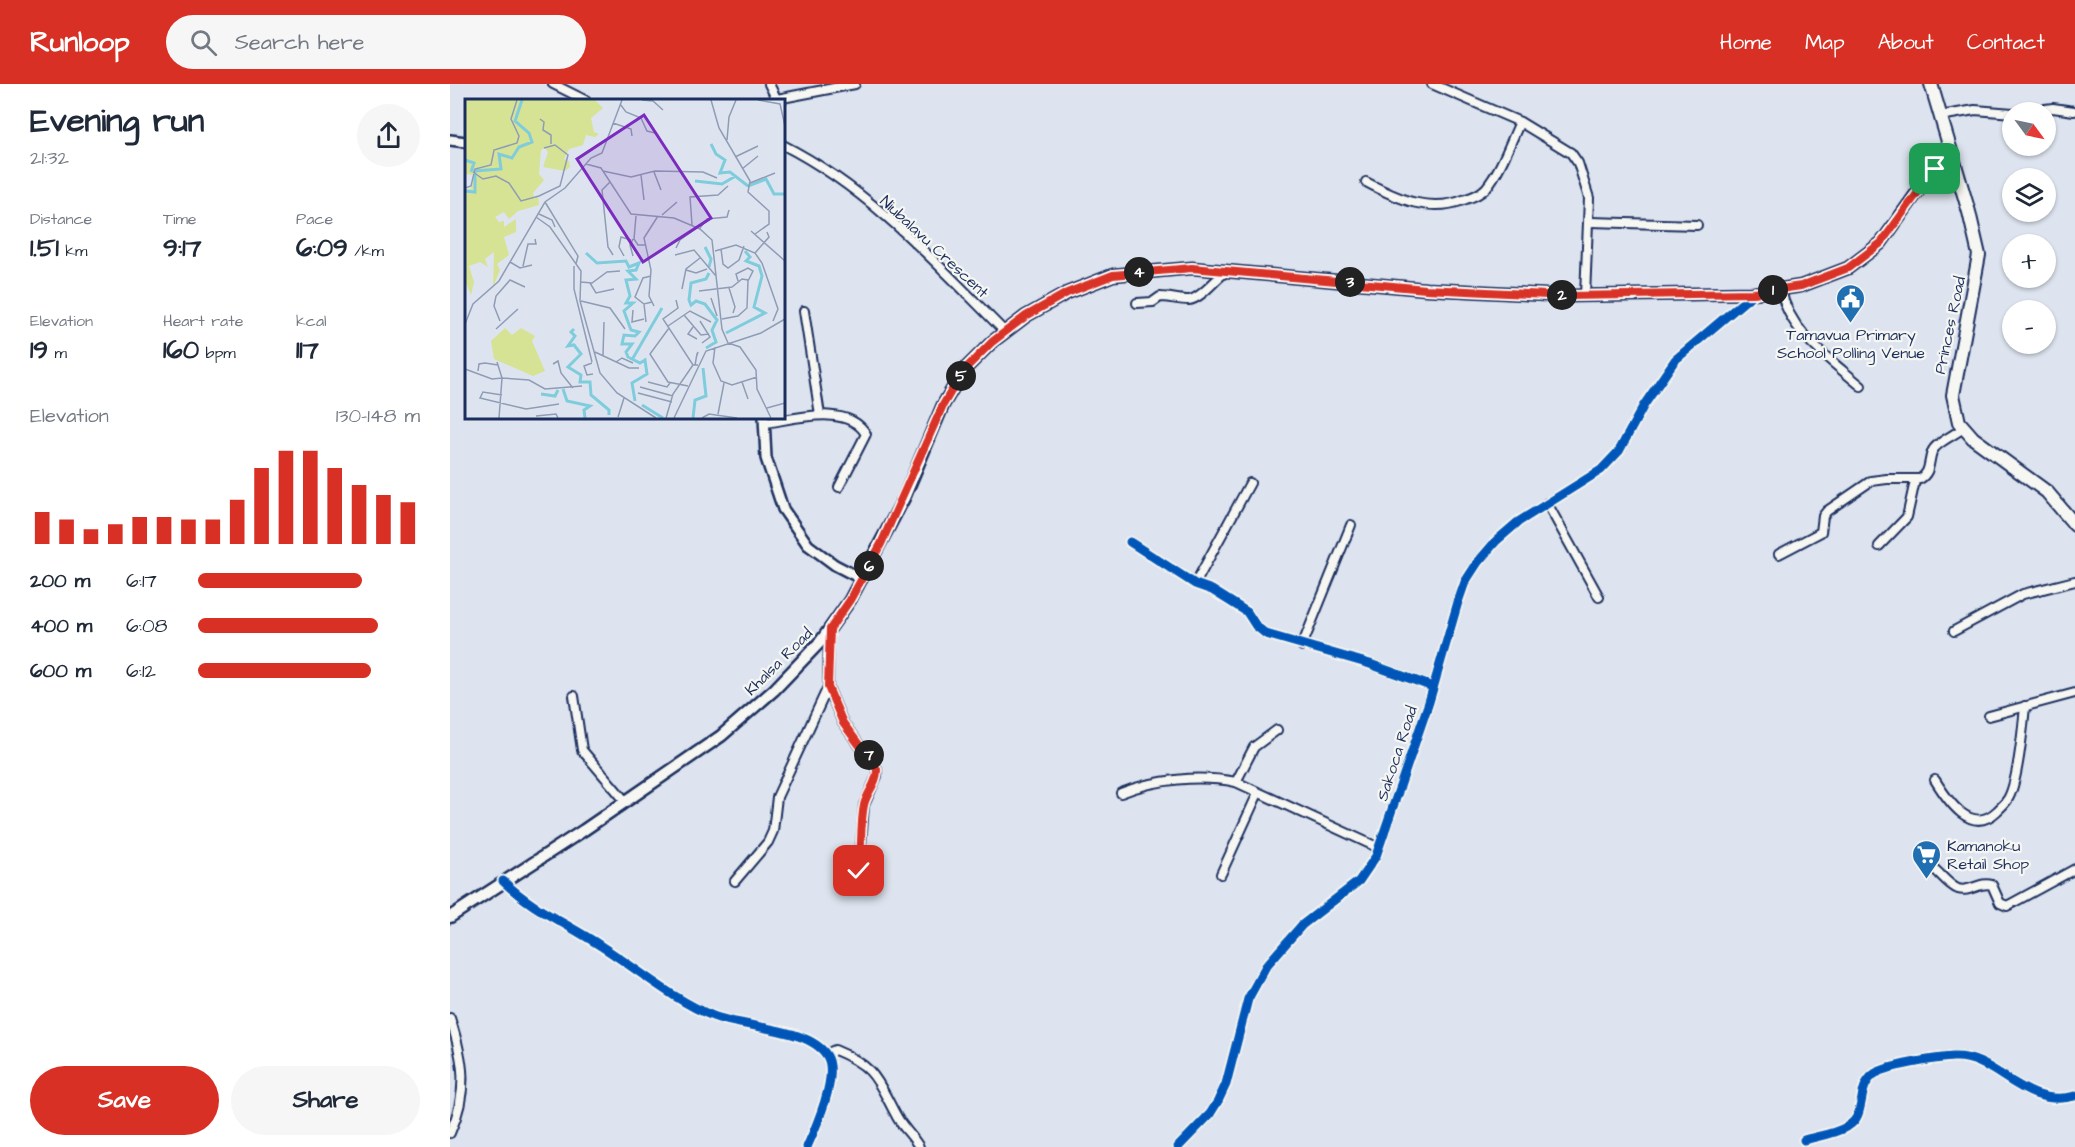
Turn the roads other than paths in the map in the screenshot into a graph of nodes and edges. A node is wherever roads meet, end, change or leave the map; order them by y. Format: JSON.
{"nodes":[{"id":1,"x":553,"y":84,"type":"edge"},
{"id":2,"x":769,"y":84,"type":"edge"},
{"id":3,"x":855,"y":84,"type":"edge"},
{"id":4,"x":1432,"y":84,"type":"edge"},
{"id":5,"x":1931,"y":84,"type":"edge"},
{"id":6,"x":583,"y":99,"type":"edge"},
{"id":7,"x":776,"y":99,"type":"edge"},
{"id":8,"x":783,"y":99,"type":"edge"},
{"id":9,"x":2056,"y":108,"type":"edge"},
{"id":10,"x":2074,"y":111,"type":"edge"},
{"id":11,"x":2002,"y":112,"type":"edge"},
{"id":12,"x":1940,"y":116,"type":"junction"},
{"id":13,"x":1520,"y":122,"type":"junction"},
{"id":14,"x":450,"y":140,"type":"edge"},
{"id":15,"x":465,"y":142,"type":"edge"},
{"id":16,"x":784,"y":145,"type":"edge"},
{"id":17,"x":1952,"y":154,"type":"junction"},
{"id":18,"x":1366,"y":182,"type":"dead end"},
{"id":19,"x":1590,"y":222,"type":"junction"},
{"id":20,"x":1697,"y":225,"type":"dead end"},
{"id":21,"x":1227,"y":271,"type":"junction"},
{"id":22,"x":1781,"y":289,"type":"junction"},
{"id":23,"x":1754,"y":293,"type":"junction"},
{"id":24,"x":1585,"y":296,"type":"junction"},
{"id":25,"x":1137,"y":303,"type":"dead end"},
{"id":26,"x":804,"y":311,"type":"dead end"},
{"id":27,"x":1005,"y":332,"type":"junction"},
{"id":28,"x":1861,"y":386,"type":"dead end"},
{"id":29,"x":820,"y":415,"type":"junction"},
{"id":30,"x":764,"y":420,"type":"edge"},
{"id":31,"x":1963,"y":428,"type":"junction"},
{"id":32,"x":1915,"y":481,"type":"junction"},
{"id":33,"x":1250,"y":483,"type":"dead end"},
{"id":34,"x":839,"y":487,"type":"dead end"},
{"id":35,"x":1547,"y":503,"type":"junction"},
{"id":36,"x":1351,"y":525,"type":"dead end"},
{"id":37,"x":2075,"y":525,"type":"edge"},
{"id":38,"x":1130,"y":542,"type":"dead end"},
{"id":39,"x":1879,"y":546,"type":"dead end"},
{"id":40,"x":1779,"y":554,"type":"dead end"},
{"id":41,"x":862,"y":579,"type":"junction"},
{"id":42,"x":2075,"y":581,"type":"edge"},
{"id":43,"x":1195,"y":584,"type":"junction"},
{"id":44,"x":1599,"y":597,"type":"dead end"},
{"id":45,"x":830,"y":629,"type":"junction"},
{"id":46,"x":1954,"y":632,"type":"dead end"},
{"id":47,"x":1302,"y":646,"type":"junction"},
{"id":48,"x":828,"y":687,"type":"junction"},
{"id":49,"x":1433,"y":687,"type":"junction"},
{"id":50,"x":2075,"y":693,"type":"edge"},
{"id":51,"x":574,"y":696,"type":"dead end"},
{"id":52,"x":2025,"y":706,"type":"junction"},
{"id":53,"x":1989,"y":716,"type":"dead end"},
{"id":54,"x":1277,"y":730,"type":"dead end"},
{"id":55,"x":1935,"y":780,"type":"dead end"},
{"id":56,"x":1236,"y":782,"type":"junction"},
{"id":57,"x":1121,"y":793,"type":"dead end"},
{"id":58,"x":1258,"y":793,"type":"junction"},
{"id":59,"x":626,"y":802,"type":"junction"},
{"id":60,"x":1379,"y":848,"type":"junction"},
{"id":61,"x":1932,"y":867,"type":"dead end"},
{"id":62,"x":2075,"y":870,"type":"edge"},
{"id":63,"x":1221,"y":874,"type":"dead end"},
{"id":64,"x":503,"y":881,"type":"junction"},
{"id":65,"x":735,"y":881,"type":"dead end"},
{"id":66,"x":874,"y":883,"type":"dead end"},
{"id":67,"x":450,"y":917,"type":"edge"},
{"id":68,"x":450,"y":1018,"type":"edge"},
{"id":69,"x":826,"y":1054,"type":"junction"},
{"id":70,"x":2075,"y":1096,"type":"edge"},
{"id":71,"x":450,"y":1132,"type":"edge"},
{"id":72,"x":1804,"y":1140,"type":"dead end"},
{"id":73,"x":807,"y":1147,"type":"edge"},
{"id":74,"x":919,"y":1147,"type":"edge"},
{"id":75,"x":1178,"y":1147,"type":"edge"}],
"edges":[{"from":1,"to":6,"type":"street"},
{"from":2,"to":7,"type":"street"},
{"from":3,"to":8,"type":"street"},
{"from":4,"to":13,"type":"street"},
{"from":5,"to":12,"type":"main road","name":"Princes Road"},
{"from":9,"to":10,"type":"street"},
{"from":11,"to":12,"type":"street"},
{"from":12,"to":17,"type":"main road","name":"Princes Road"},
{"from":13,"to":18,"type":"street"},
{"from":13,"to":19,"type":"street"},
{"from":14,"to":15,"type":"street"},
{"from":16,"to":27,"type":"street","name":"Niubalavu Crescent"},
{"from":17,"to":22,"type":"main road","name":"Khalsa Road"},
{"from":17,"to":31,"type":"main road","name":"Princes Road"},
{"from":19,"to":20,"type":"street"},
{"from":19,"to":24,"type":"street"},
{"from":21,"to":24,"type":"main road","name":"Khalsa Road"},
{"from":21,"to":25,"type":"street"},
{"from":21,"to":27,"type":"main road","name":"Khalsa Road"},
{"from":22,"to":23,"type":"main road","name":"Khalsa Road"},
{"from":22,"to":28,"type":"street"},
{"from":23,"to":24,"type":"main road","name":"Khalsa Road"},
{"from":23,"to":35,"type":"street","name":"Sakoca Road"},
{"from":26,"to":29,"type":"street"},
{"from":27,"to":41,"type":"main road","name":"Khalsa Road"},
{"from":29,"to":30,"type":"street"},
{"from":29,"to":34,"type":"street"},
{"from":30,"to":41,"type":"street"},
{"from":31,"to":32,"type":"street"},
{"from":31,"to":37,"type":"main road","name":"Princes Road"},
{"from":32,"to":39,"type":"street"},
{"from":32,"to":40,"type":"street"},
{"from":33,"to":43,"type":"street"},
{"from":35,"to":44,"type":"street"},
{"from":35,"to":49,"type":"street","name":"Sakoca Road"},
{"from":36,"to":47,"type":"street"},
{"from":38,"to":43,"type":"street"},
{"from":41,"to":45,"type":"main road","name":"Khalsa Road"},
{"from":42,"to":46,"type":"street"},
{"from":43,"to":47,"type":"street"},
{"from":45,"to":48,"type":"street"},
{"from":45,"to":59,"type":"main road","name":"Khalsa Road"},
{"from":47,"to":49,"type":"street"},
{"from":48,"to":65,"type":"street"},
{"from":48,"to":66,"type":"street"},
{"from":49,"to":60,"type":"street","name":"Sakoca Road"},
{"from":50,"to":52,"type":"street"},
{"from":51,"to":59,"type":"street"},
{"from":52,"to":53,"type":"street"},
{"from":52,"to":55,"type":"street"},
{"from":54,"to":56,"type":"street"},
{"from":56,"to":57,"type":"street"},
{"from":56,"to":58,"type":"street"},
{"from":58,"to":60,"type":"street"},
{"from":58,"to":63,"type":"street"},
{"from":59,"to":64,"type":"main road","name":"Khalsa Road"},
{"from":60,"to":75,"type":"street","name":"Sakoca Road"},
{"from":61,"to":62,"type":"street"},
{"from":64,"to":67,"type":"main road","name":"Khalsa Road"},
{"from":64,"to":69,"type":"street"},
{"from":68,"to":71,"type":"street"},
{"from":69,"to":73,"type":"street"},
{"from":69,"to":74,"type":"street"},
{"from":70,"to":72,"type":"street"}]}
